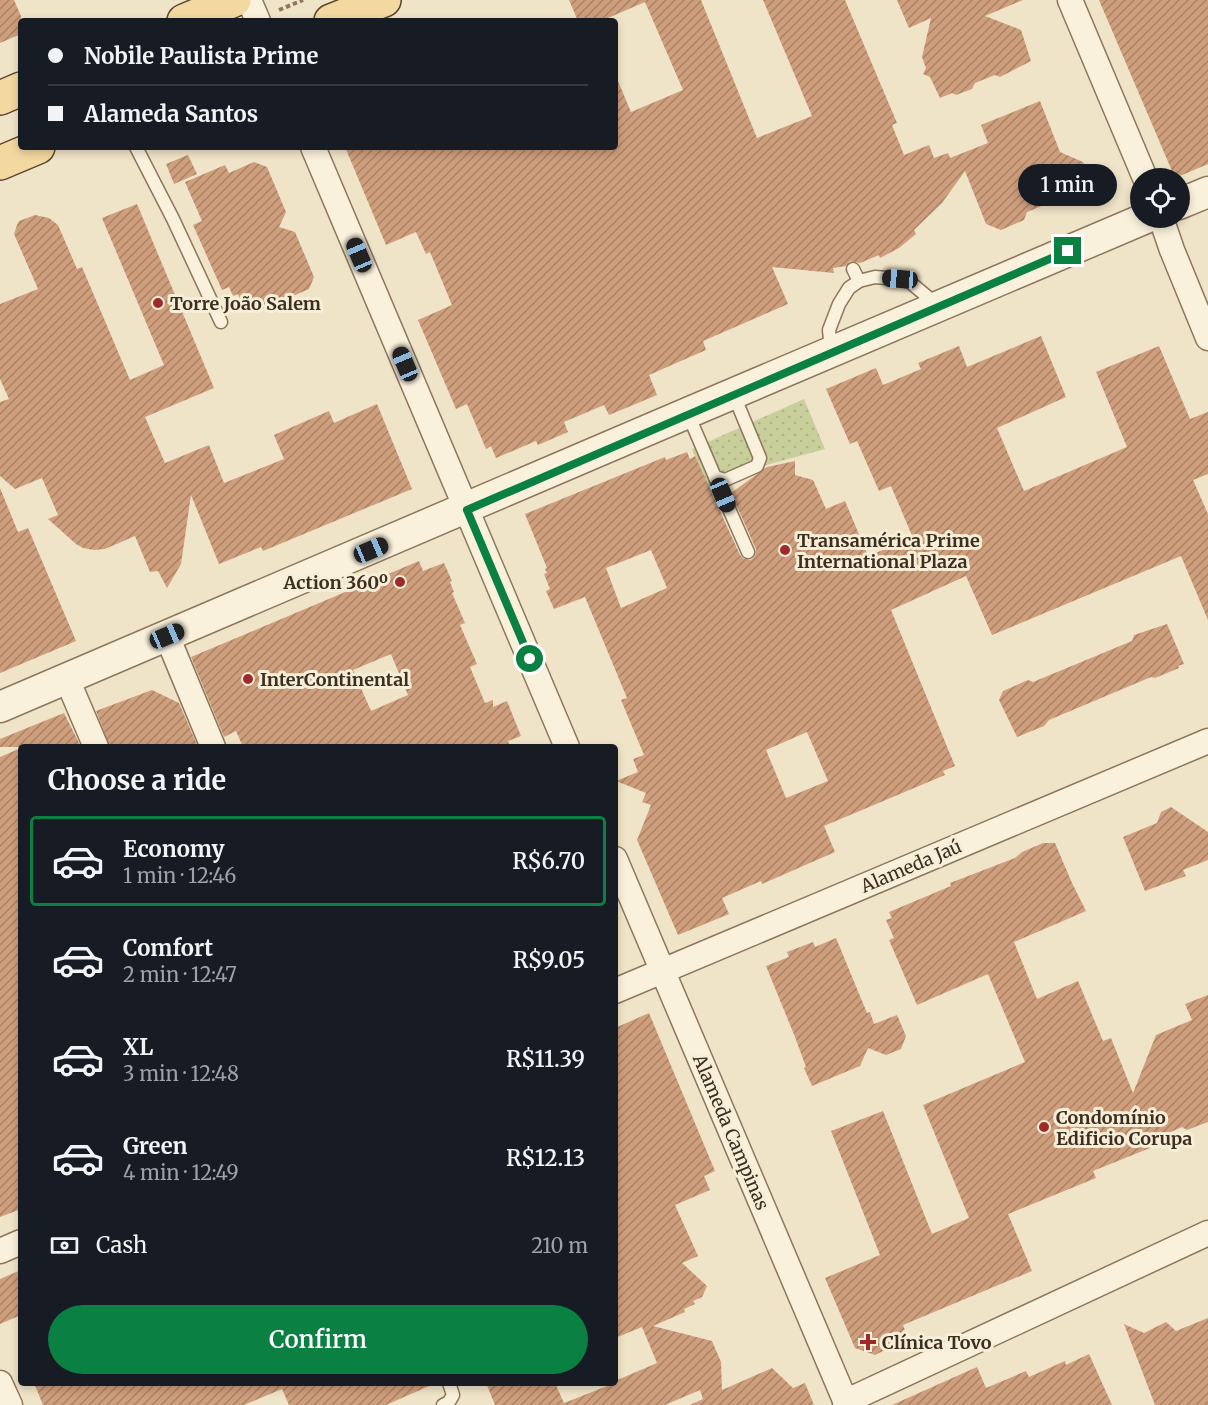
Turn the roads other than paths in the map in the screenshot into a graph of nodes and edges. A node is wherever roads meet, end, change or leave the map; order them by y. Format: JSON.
{"nodes":[{"id":1,"x":234,"y":0,"type":"edge"},
{"id":2,"x":249,"y":0,"type":"edge"},
{"id":3,"x":384,"y":0,"type":"edge"},
{"id":4,"x":1070,"y":0,"type":"edge"},
{"id":5,"x":191,"y":18,"type":"edge"},
{"id":6,"x":257,"y":18,"type":"edge"},
{"id":7,"x":339,"y":18,"type":"edge"},
{"id":8,"x":18,"y":90,"type":"edge"},
{"id":9,"x":0,"y":98,"type":"edge"},
{"id":10,"x":31,"y":150,"type":"edge"},
{"id":11,"x":138,"y":150,"type":"edge"},
{"id":12,"x":314,"y":150,"type":"edge"},
{"id":13,"x":0,"y":163,"type":"edge"},
{"id":14,"x":1141,"y":168,"type":"edge"},
{"id":15,"x":1208,"y":192,"type":"edge"},
{"id":16,"x":1190,"y":199,"type":"edge"},
{"id":17,"x":1130,"y":225,"type":"edge"},
{"id":18,"x":1164,"y":228,"type":"edge"},
{"id":19,"x":853,"y":269,"type":"dead end"},
{"id":20,"x":859,"y":282,"type":"junction"},
{"id":21,"x":938,"y":306,"type":"junction"},
{"id":22,"x":220,"y":322,"type":"dead end"},
{"id":23,"x":1208,"y":338,"type":"edge"},
{"id":24,"x":831,"y":351,"type":"junction"},
{"id":25,"x":733,"y":393,"type":"junction"},
{"id":26,"x":688,"y":413,"type":"junction"},
{"id":27,"x":715,"y":477,"type":"junction"},
{"id":28,"x":467,"y":510,"type":"junction"},
{"id":29,"x":748,"y":552,"type":"dead end"},
{"id":30,"x":167,"y":636,"type":"junction"},
{"id":31,"x":67,"y":679,"type":"junction"},
{"id":32,"x":0,"y":707,"type":"edge"},
{"id":33,"x":1208,"y":741,"type":"edge"},
{"id":34,"x":95,"y":744,"type":"edge"},
{"id":35,"x":212,"y":744,"type":"edge"},
{"id":36,"x":566,"y":744,"type":"edge"},
{"id":37,"x":618,"y":866,"type":"edge"},
{"id":38,"x":663,"y":971,"type":"junction"},
{"id":39,"x":618,"y":990,"type":"edge"},
{"id":40,"x":1208,"y":1233,"type":"edge"},
{"id":41,"x":18,"y":1243,"type":"edge"},
{"id":42,"x":0,"y":1251,"type":"edge"},
{"id":43,"x":0,"y":1383,"type":"edge"},
{"id":44,"x":450,"y":1386,"type":"edge"},
{"id":45,"x":846,"y":1404,"type":"edge"},
{"id":46,"x":10,"y":1405,"type":"edge"},
{"id":47,"x":442,"y":1405,"type":"edge"}],
"edges":[{"from":1,"to":5,"type":"main road"},
{"from":2,"to":6,"type":"street"},
{"from":3,"to":7,"type":"main road"},
{"from":4,"to":14,"type":"street"},
{"from":8,"to":9,"type":"main road"},
{"from":10,"to":13,"type":"main road"},
{"from":11,"to":22,"type":"lane"},
{"from":12,"to":28,"type":"street"},
{"from":15,"to":16,"type":"street"},
{"from":17,"to":21,"type":"street"},
{"from":18,"to":23,"type":"street"},
{"from":19,"to":20,"type":"lane"},
{"from":20,"to":21,"type":"lane"},
{"from":20,"to":24,"type":"lane"},
{"from":21,"to":24,"type":"street"},
{"from":24,"to":25,"type":"street"},
{"from":25,"to":26,"type":"street"},
{"from":25,"to":27,"type":"lane"},
{"from":26,"to":27,"type":"lane"},
{"from":26,"to":28,"type":"street"},
{"from":27,"to":29,"type":"lane"},
{"from":28,"to":30,"type":"street"},
{"from":28,"to":36,"type":"street"},
{"from":30,"to":31,"type":"street"},
{"from":30,"to":35,"type":"street"},
{"from":31,"to":32,"type":"street"},
{"from":31,"to":34,"type":"street"},
{"from":33,"to":38,"type":"street","name":"Alameda Jaú"},
{"from":37,"to":38,"type":"street","name":"Alameda Campinas"},
{"from":38,"to":39,"type":"street","name":"Alameda Jaú"},
{"from":38,"to":45,"type":"street","name":"Alameda Campinas"},
{"from":40,"to":45,"type":"street"},
{"from":41,"to":42,"type":"street"},
{"from":43,"to":46,"type":"street"},
{"from":44,"to":47,"type":"lane"}]}
